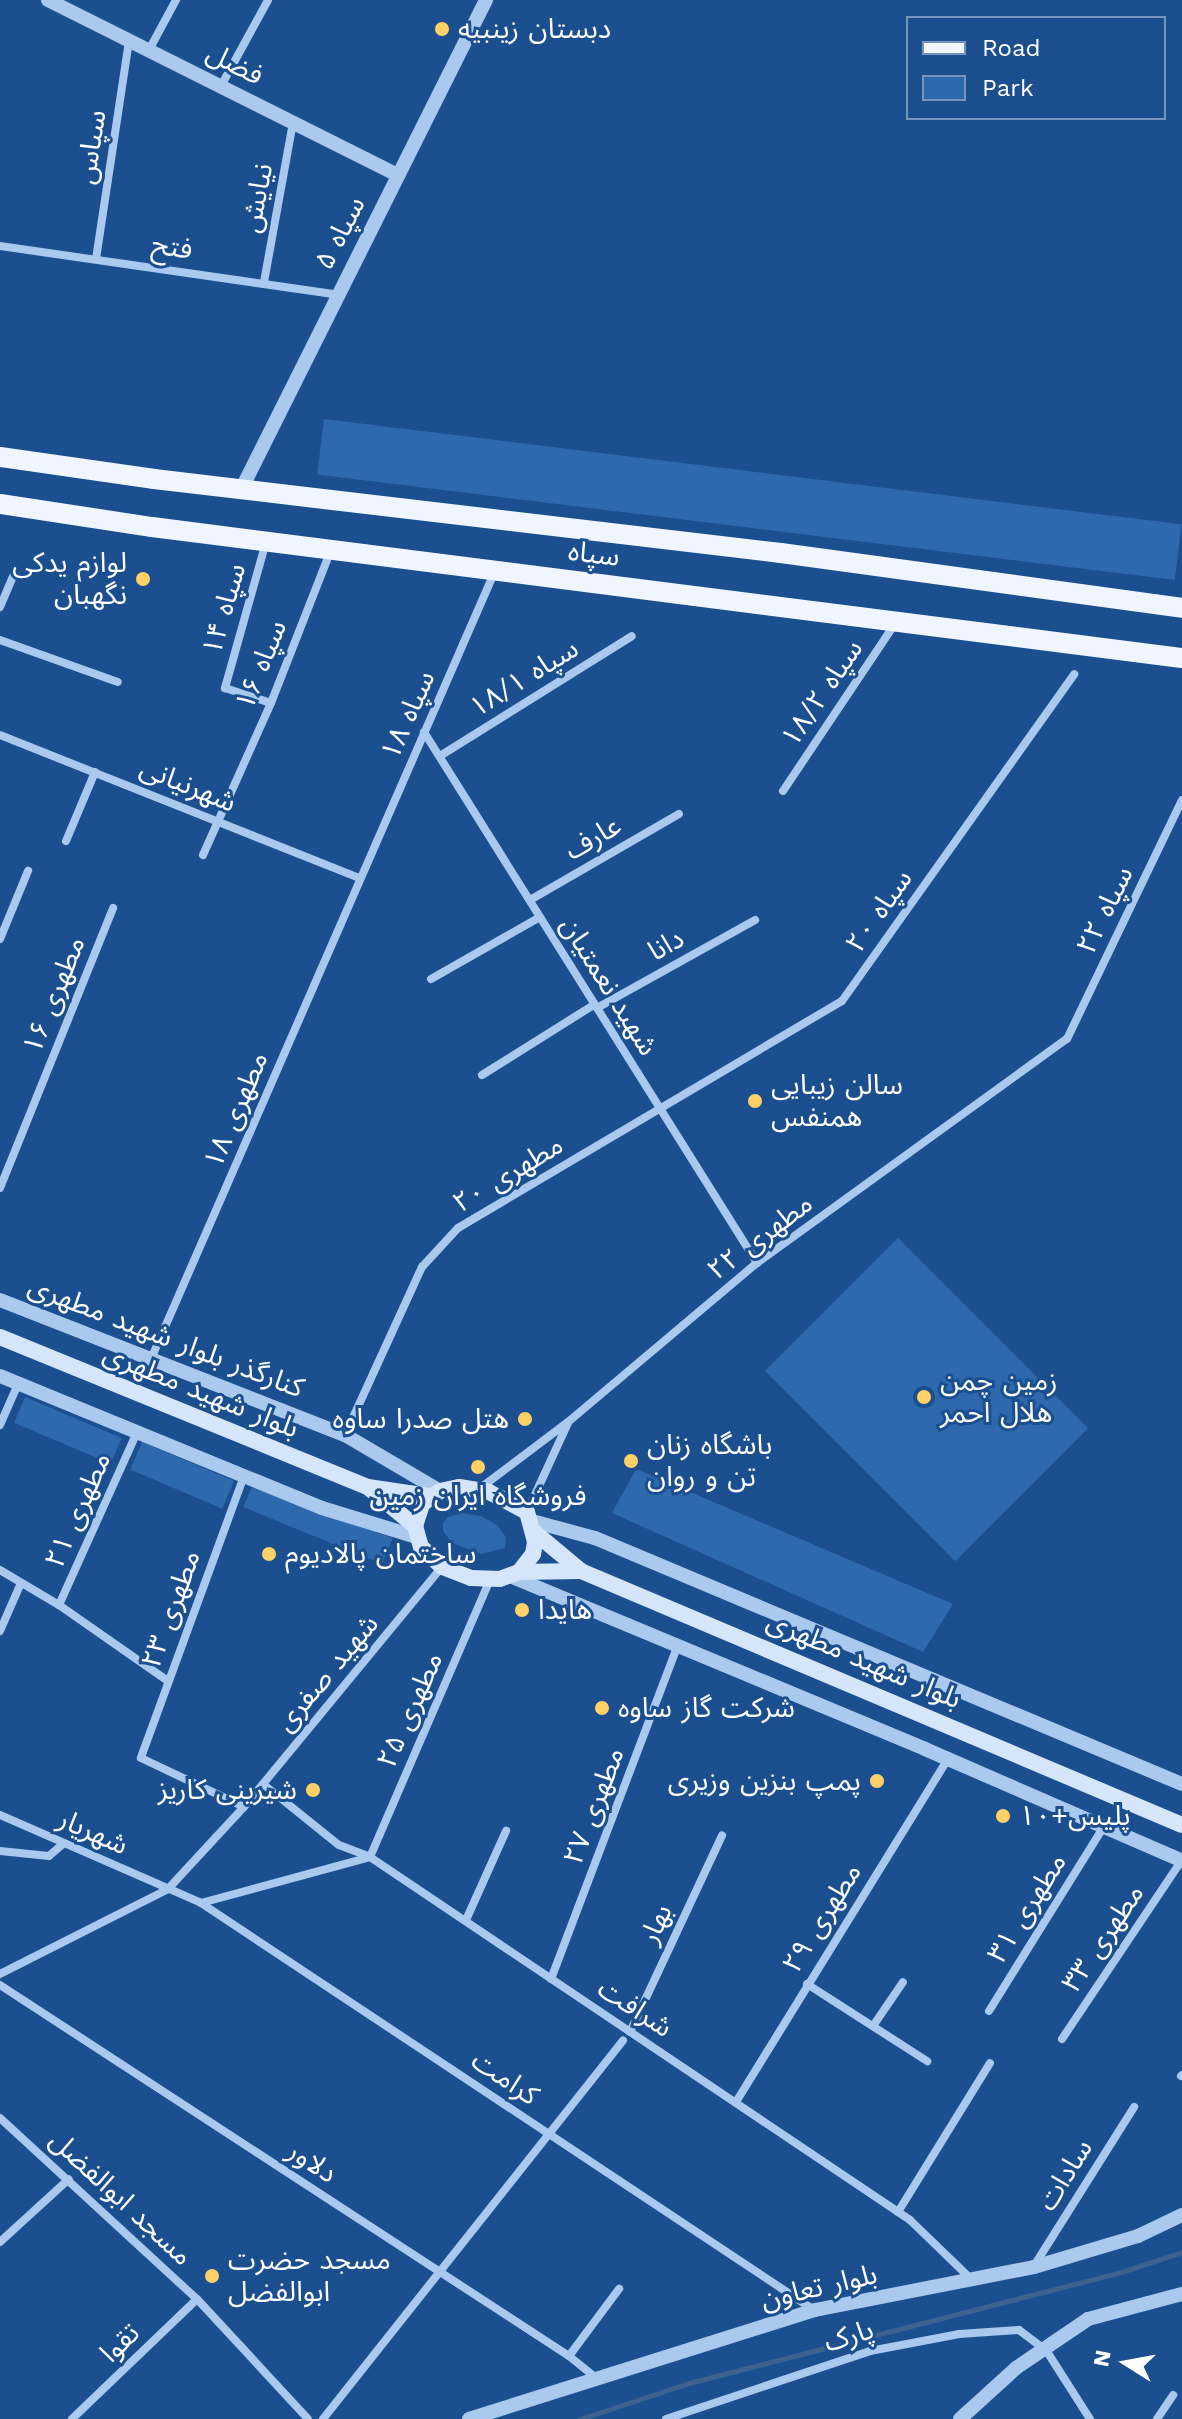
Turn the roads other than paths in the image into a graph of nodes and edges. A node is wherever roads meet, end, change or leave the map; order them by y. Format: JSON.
{"nodes":[{"id":1,"x":48,"y":0,"type":"edge"},
{"id":2,"x":176,"y":0,"type":"edge"},
{"id":3,"x":268,"y":0,"type":"edge"},
{"id":4,"x":486,"y":0,"type":"edge"},
{"id":5,"x":129,"y":40,"type":"junction"},
{"id":6,"x":149,"y":50,"type":"junction"},
{"id":7,"x":221,"y":86,"type":"junction"},
{"id":8,"x":293,"y":123,"type":"junction"},
{"id":9,"x":398,"y":175,"type":"junction"},
{"id":10,"x":0,"y":246,"type":"edge"},
{"id":11,"x":96,"y":259,"type":"junction"},
{"id":12,"x":264,"y":282,"type":"junction"},
{"id":13,"x":338,"y":295,"type":"junction"},
{"id":14,"x":0,"y":457,"type":"edge"},
{"id":15,"x":241,"y":490,"type":"junction"},
{"id":16,"x":0,"y":504,"type":"edge"},
{"id":17,"x":266,"y":541,"type":"junction"},
{"id":18,"x":331,"y":549,"type":"junction"},
{"id":19,"x":495,"y":570,"type":"junction"},
{"id":20,"x":13,"y":577,"type":"dead end"},
{"id":21,"x":0,"y":607,"type":"edge"},
{"id":22,"x":1182,"y":608,"type":"edge"},
{"id":23,"x":897,"y":621,"type":"junction"},
{"id":24,"x":632,"y":636,"type":"dead end"},
{"id":25,"x":0,"y":640,"type":"edge"},
{"id":26,"x":1182,"y":658,"type":"edge"},
{"id":27,"x":1074,"y":674,"type":"dead end"},
{"id":28,"x":118,"y":682,"type":"dead end"},
{"id":29,"x":271,"y":703,"type":"junction"},
{"id":30,"x":424,"y":732,"type":"junction"},
{"id":31,"x":0,"y":735,"type":"edge"},
{"id":32,"x":440,"y":756,"type":"junction"},
{"id":33,"x":95,"y":772,"type":"junction"},
{"id":34,"x":783,"y":791,"type":"dead end"},
{"id":35,"x":1182,"y":800,"type":"edge"},
{"id":36,"x":679,"y":814,"type":"dead end"},
{"id":37,"x":218,"y":821,"type":"junction"},
{"id":38,"x":66,"y":841,"type":"dead end"},
{"id":39,"x":203,"y":855,"type":"dead end"},
{"id":40,"x":28,"y":871,"type":"dead end"},
{"id":41,"x":360,"y":878,"type":"junction"},
{"id":42,"x":530,"y":900,"type":"junction"},
{"id":43,"x":113,"y":908,"type":"dead end"},
{"id":44,"x":540,"y":917,"type":"junction"},
{"id":45,"x":755,"y":920,"type":"dead end"},
{"id":46,"x":0,"y":939,"type":"edge"},
{"id":47,"x":431,"y":979,"type":"dead end"},
{"id":48,"x":596,"y":1006,"type":"junction"},
{"id":49,"x":1067,"y":1039,"type":"joint"},
{"id":50,"x":482,"y":1075,"type":"dead end"},
{"id":51,"x":661,"y":1110,"type":"junction"},
{"id":52,"x":0,"y":1188,"type":"edge"},
{"id":53,"x":757,"y":1263,"type":"junction"},
{"id":54,"x":0,"y":1300,"type":"edge"},
{"id":55,"x":0,"y":1337,"type":"edge"},
{"id":56,"x":151,"y":1359,"type":"junction"},
{"id":57,"x":0,"y":1376,"type":"edge"},
{"id":58,"x":18,"y":1384,"type":"junction"},
{"id":59,"x":568,"y":1422,"type":"junction"},
{"id":60,"x":0,"y":1425,"type":"edge"},
{"id":61,"x":137,"y":1432,"type":"junction"},
{"id":62,"x":345,"y":1435,"type":"junction"},
{"id":63,"x":244,"y":1476,"type":"junction"},
{"id":64,"x":368,"y":1487,"type":"junction"},
{"id":65,"x":479,"y":1489,"type":"junction"},
{"id":66,"x":435,"y":1494,"type":"junction"},
{"id":67,"x":531,"y":1521,"type":"junction"},
{"id":68,"x":416,"y":1532,"type":"junction"},
{"id":69,"x":442,"y":1567,"type":"junction"},
{"id":70,"x":0,"y":1570,"type":"edge"},
{"id":71,"x":581,"y":1571,"type":"junction"},
{"id":72,"x":515,"y":1574,"type":"junction"},
{"id":73,"x":490,"y":1580,"type":"junction"},
{"id":74,"x":21,"y":1583,"type":"junction"},
{"id":75,"x":59,"y":1605,"type":"junction"},
{"id":76,"x":0,"y":1631,"type":"edge"},
{"id":77,"x":677,"y":1648,"type":"junction"},
{"id":78,"x":168,"y":1681,"type":"junction"},
{"id":79,"x":948,"y":1759,"type":"junction"},
{"id":80,"x":263,"y":1784,"type":"junction"},
{"id":81,"x":1182,"y":1784,"type":"edge"},
{"id":82,"x":244,"y":1807,"type":"junction"},
{"id":83,"x":0,"y":1815,"type":"edge"},
{"id":84,"x":1182,"y":1825,"type":"edge"},
{"id":85,"x":1103,"y":1828,"type":"junction"},
{"id":86,"x":506,"y":1831,"type":"dead end"},
{"id":87,"x":722,"y":1836,"type":"dead end"},
{"id":88,"x":63,"y":1844,"type":"junction"},
{"id":89,"x":0,"y":1851,"type":"edge"},
{"id":90,"x":370,"y":1857,"type":"junction"},
{"id":91,"x":1182,"y":1861,"type":"edge"},
{"id":92,"x":168,"y":1889,"type":"junction"},
{"id":93,"x":201,"y":1903,"type":"junction"},
{"id":94,"x":466,"y":1920,"type":"junction"},
{"id":95,"x":0,"y":1974,"type":"edge"},
{"id":96,"x":551,"y":1979,"type":"junction"},
{"id":97,"x":903,"y":1982,"type":"dead end"},
{"id":98,"x":807,"y":1984,"type":"junction"},
{"id":99,"x":0,"y":1985,"type":"edge"},
{"id":100,"x":989,"y":2011,"type":"dead end"},
{"id":101,"x":873,"y":2026,"type":"junction"},
{"id":102,"x":630,"y":2032,"type":"junction"},
{"id":103,"x":1062,"y":2039,"type":"dead end"},
{"id":104,"x":623,"y":2041,"type":"dead end"},
{"id":105,"x":927,"y":2061,"type":"dead end"},
{"id":106,"x":990,"y":2063,"type":"dead end"},
{"id":107,"x":736,"y":2102,"type":"junction"},
{"id":108,"x":1134,"y":2107,"type":"dead end"},
{"id":109,"x":0,"y":2118,"type":"edge"},
{"id":110,"x":548,"y":2134,"type":"junction"},
{"id":111,"x":69,"y":2179,"type":"junction"},
{"id":112,"x":898,"y":2212,"type":"junction"},
{"id":113,"x":1182,"y":2215,"type":"edge"},
{"id":114,"x":1182,"y":2225,"type":"edge"},
{"id":115,"x":1138,"y":2236,"type":"junction"},
{"id":116,"x":0,"y":2242,"type":"edge"},
{"id":117,"x":1034,"y":2267,"type":"junction"},
{"id":118,"x":439,"y":2271,"type":"junction"},
{"id":119,"x":973,"y":2281,"type":"junction"},
{"id":120,"x":619,"y":2289,"type":"dead end"},
{"id":121,"x":1182,"y":2294,"type":"edge"},
{"id":122,"x":197,"y":2299,"type":"junction"},
{"id":123,"x":815,"y":2310,"type":"junction"},
{"id":124,"x":1046,"y":2350,"type":"junction"},
{"id":125,"x":569,"y":2356,"type":"junction"},
{"id":126,"x":597,"y":2380,"type":"junction"},
{"id":127,"x":1173,"y":2395,"type":"dead end"},
{"id":128,"x":305,"y":2418,"type":"edge"},
{"id":129,"x":72,"y":2419,"type":"edge"},
{"id":130,"x":323,"y":2419,"type":"edge"},
{"id":131,"x":469,"y":2419,"type":"edge"},
{"id":132,"x":666,"y":2419,"type":"edge"},
{"id":133,"x":960,"y":2419,"type":"edge"},
{"id":134,"x":1090,"y":2419,"type":"edge"},
{"id":135,"x":1157,"y":2419,"type":"edge"}],
"edges":[{"from":1,"to":5,"type":"street","name":"فضل"},
{"from":2,"to":6,"type":"street"},
{"from":3,"to":7,"type":"street"},
{"from":4,"to":9,"type":"street","name":"سپاه ۵"},
{"from":5,"to":6,"type":"street","name":"فضل"},
{"from":5,"to":11,"type":"street","name":"سپاس"},
{"from":6,"to":7,"type":"street","name":"فضل"},
{"from":7,"to":8,"type":"street","name":"فضل"},
{"from":8,"to":9,"type":"street","name":"فضل"},
{"from":8,"to":12,"type":"street","name":"نیایش"},
{"from":9,"to":13,"type":"street","name":"سپاه ۵"},
{"from":10,"to":11,"type":"street","name":"فتح"},
{"from":11,"to":12,"type":"street","name":"فتح"},
{"from":12,"to":13,"type":"street","name":"فتح"},
{"from":13,"to":15,"type":"street","name":"سپاه ۵"},
{"from":14,"to":15,"type":"main road","name":"سپاه"},
{"from":15,"to":22,"type":"main road","name":"سپاه"},
{"from":16,"to":17,"type":"main road","name":"سپاه"},
{"from":17,"to":18,"type":"main road","name":"سپاه"},
{"from":17,"to":29,"type":"street","name":"سپاه ۱۴"},
{"from":18,"to":19,"type":"main road","name":"سپاه"},
{"from":18,"to":29,"type":"street","name":"سپاه ۱۶"},
{"from":19,"to":23,"type":"main road","name":"سپاه"},
{"from":19,"to":30,"type":"street","name":"سپاه ۱۸"},
{"from":20,"to":21,"type":"street"},
{"from":23,"to":26,"type":"main road","name":"سپاه"},
{"from":23,"to":34,"type":"street","name":"سپاه ۱۸/۲"},
{"from":24,"to":32,"type":"street","name":"سپاه ۱۸/۱"},
{"from":25,"to":28,"type":"street"},
{"from":27,"to":51,"type":"street","name":"سپاه ۲۰"},
{"from":29,"to":37,"type":"street","name":"سپاه ۱۶"},
{"from":30,"to":32,"type":"street","name":"شهید نعمتیان"},
{"from":30,"to":41,"type":"street","name":"سپاه ۱۸"},
{"from":31,"to":33,"type":"street","name":"شهرنیانی"},
{"from":32,"to":42,"type":"street","name":"شهید نعمتیان"},
{"from":33,"to":37,"type":"street","name":"شهرنیانی"},
{"from":33,"to":38,"type":"street"},
{"from":35,"to":49,"type":"street","name":"سپاه ۲۲"},
{"from":36,"to":42,"type":"street","name":"عارف"},
{"from":37,"to":39,"type":"street","name":"سپاه ۱۶"},
{"from":37,"to":41,"type":"street","name":"شهرنیانی"},
{"from":40,"to":46,"type":"street"},
{"from":41,"to":56,"type":"street","name":"مطهری ۱۸"},
{"from":42,"to":44,"type":"street","name":"شهید نعمتیان"},
{"from":43,"to":52,"type":"street","name":"مطهری ۱۶"},
{"from":44,"to":47,"type":"street"},
{"from":44,"to":48,"type":"street","name":"شهید نعمتیان"},
{"from":45,"to":48,"type":"street","name":"دانا"},
{"from":48,"to":50,"type":"street","name":"دانا"},
{"from":48,"to":51,"type":"street","name":"شهید نعمتیان"},
{"from":49,"to":53,"type":"street","name":"مطهری ۲۲"},
{"from":51,"to":53,"type":"street","name":"شهید نعمتیان"},
{"from":51,"to":62,"type":"street","name":"مطهری ۲۰"},
{"from":53,"to":59,"type":"street","name":"مطهری ۲۲"},
{"from":54,"to":56,"type":"street","name":"کنارگذر بلوار شهید مطهری"},
{"from":55,"to":64,"type":"main road","name":"بلوار شهید مطهری"},
{"from":56,"to":62,"type":"street","name":"کنارگذر بلوار شهید مطهری"},
{"from":57,"to":58,"type":"street"},
{"from":58,"to":60,"type":"street"},
{"from":58,"to":61,"type":"street"},
{"from":59,"to":65,"type":"street"},
{"from":59,"to":67,"type":"street","name":"مطهری ۲۲"},
{"from":61,"to":63,"type":"street"},
{"from":61,"to":75,"type":"street","name":"مطهری ۲۱"},
{"from":62,"to":66,"type":"street","name":"کنارگذر بلوار شهید مطهری"},
{"from":63,"to":68,"type":"street"},
{"from":63,"to":78,"type":"street","name":"مطهری ۲۳"},
{"from":64,"to":66,"type":"main road","name":"بلوار شهید مطهری"},
{"from":64,"to":68,"type":"main road"},
{"from":65,"to":66,"type":"main road"},
{"from":65,"to":67,"type":"main road"},
{"from":66,"to":68,"type":"main road"},
{"from":67,"to":71,"type":"main road"},
{"from":67,"to":72,"type":"main road"},
{"from":67,"to":81,"type":"street"},
{"from":68,"to":69,"type":"main road"},
{"from":69,"to":73,"type":"main road"},
{"from":69,"to":80,"type":"street","name":"شهید صفری"},
{"from":70,"to":74,"type":"street"},
{"from":71,"to":72,"type":"main road","name":"بلوار شهید مطهری"},
{"from":71,"to":84,"type":"main road","name":"بلوار شهید مطهری"},
{"from":72,"to":73,"type":"main road"},
{"from":72,"to":77,"type":"street"},
{"from":73,"to":90,"type":"street","name":"مطهری ۲۵"},
{"from":74,"to":75,"type":"street"},
{"from":74,"to":76,"type":"street","name":"مطهری ۲۱"},
{"from":75,"to":78,"type":"street"},
{"from":77,"to":79,"type":"street"},
{"from":77,"to":96,"type":"street","name":"مطهری ۲۷"},
{"from":78,"to":82,"type":"street","name":"مطهری ۲۳"},
{"from":79,"to":85,"type":"street"},
{"from":79,"to":98,"type":"street","name":"مطهری ۲۹"},
{"from":80,"to":82,"type":"street","name":"شهید صفری"},
{"from":80,"to":90,"type":"street","name":"شرافت"},
{"from":82,"to":92,"type":"street","name":"شهید صفری"},
{"from":83,"to":88,"type":"street","name":"شهریار"},
{"from":85,"to":91,"type":"street"},
{"from":85,"to":100,"type":"street","name":"مطهری ۳۱"},
{"from":86,"to":94,"type":"street"},
{"from":87,"to":102,"type":"street","name":"بهار"},
{"from":88,"to":89,"type":"street"},
{"from":88,"to":92,"type":"street","name":"شهریار"},
{"from":90,"to":93,"type":"street"},
{"from":90,"to":94,"type":"street","name":"شرافت"},
{"from":91,"to":103,"type":"street","name":"مطهری ۳۳"},
{"from":92,"to":93,"type":"street","name":"کرامت"},
{"from":92,"to":95,"type":"street"},
{"from":93,"to":110,"type":"street","name":"کرامت"},
{"from":94,"to":96,"type":"street","name":"شرافت"},
{"from":96,"to":102,"type":"street","name":"شرافت"},
{"from":97,"to":101,"type":"street"},
{"from":98,"to":101,"type":"street"},
{"from":98,"to":107,"type":"street","name":"مطهری ۲۹"},
{"from":99,"to":118,"type":"street","name":"دلاور"},
{"from":101,"to":105,"type":"street"},
{"from":102,"to":107,"type":"street","name":"شرافت"},
{"from":104,"to":110,"type":"street"},
{"from":106,"to":112,"type":"street"},
{"from":107,"to":112,"type":"street","name":"شرافت"},
{"from":108,"to":117,"type":"street","name":"سادات"},
{"from":109,"to":111,"type":"street","name":"مسجد ابوالفضل"},
{"from":110,"to":118,"type":"street"},
{"from":110,"to":123,"type":"street","name":"کرامت"},
{"from":111,"to":116,"type":"street"},
{"from":111,"to":122,"type":"street","name":"مسجد ابوالفضل"},
{"from":112,"to":119,"type":"street","name":"شرافت"},
{"from":113,"to":115,"type":"street","name":"بلوار تعاون"},
{"from":114,"to":115,"type":"street"},
{"from":115,"to":117,"type":"street","name":"بلوار تعاون"},
{"from":117,"to":119,"type":"street","name":"بلوار تعاون"},
{"from":118,"to":125,"type":"street","name":"دلاور"},
{"from":118,"to":130,"type":"street"},
{"from":119,"to":123,"type":"street","name":"بلوار تعاون"},
{"from":120,"to":125,"type":"street"},
{"from":121,"to":124,"type":"street"},
{"from":122,"to":128,"type":"street","name":"مسجد ابوالفضل"},
{"from":122,"to":129,"type":"street","name":"تقوا"},
{"from":123,"to":126,"type":"street","name":"بلوار تعاون"},
{"from":124,"to":132,"type":"street","name":"پارک"},
{"from":124,"to":133,"type":"street"},
{"from":124,"to":134,"type":"street"},
{"from":125,"to":126,"type":"street","name":"دلاور"},
{"from":126,"to":131,"type":"street","name":"بلوار تعاون"},
{"from":127,"to":135,"type":"street"}]}
